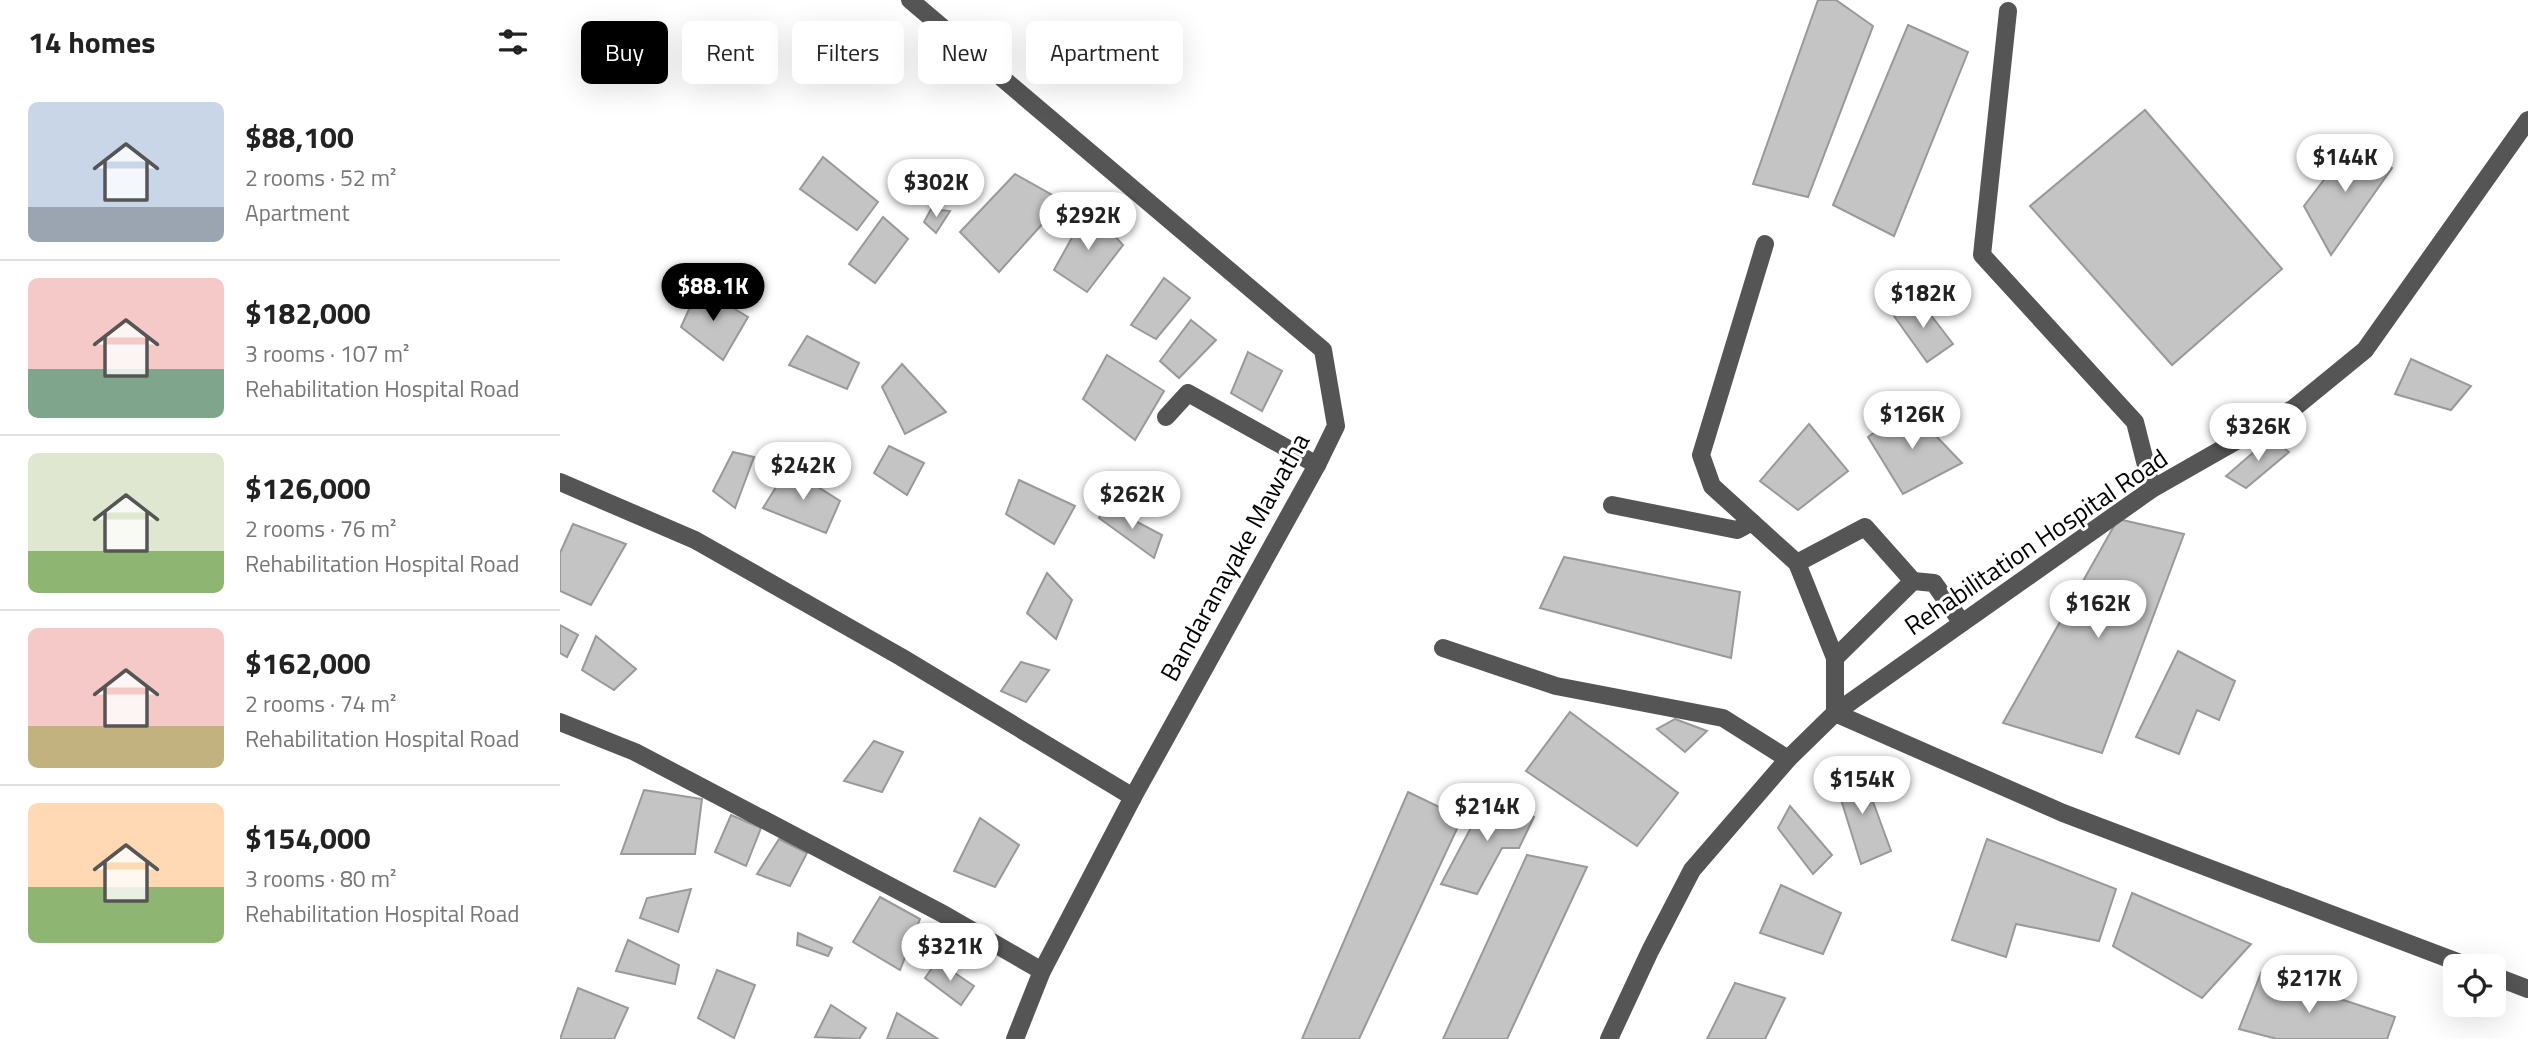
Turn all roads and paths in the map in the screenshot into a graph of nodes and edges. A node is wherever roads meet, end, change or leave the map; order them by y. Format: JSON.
{"nodes":[{"id":1,"x":910,"y":0,"type":"edge"},
{"id":2,"x":2008,"y":11,"type":"dead end"},
{"id":3,"x":2528,"y":120,"type":"edge"},
{"id":4,"x":1765,"y":244,"type":"dead end"},
{"id":5,"x":1166,"y":417,"type":"dead end"},
{"id":6,"x":1317,"y":465,"type":"junction"},
{"id":7,"x":560,"y":482,"type":"edge"},
{"id":8,"x":2152,"y":489,"type":"junction"},
{"id":9,"x":1612,"y":505,"type":"dead end"},
{"id":10,"x":1752,"y":522,"type":"junction"},
{"id":11,"x":1797,"y":563,"type":"junction"},
{"id":12,"x":1913,"y":581,"type":"junction"},
{"id":13,"x":1962,"y":623,"type":"junction"},
{"id":14,"x":1443,"y":648,"type":"dead end"},
{"id":15,"x":1835,"y":658,"type":"junction"},
{"id":16,"x":1835,"y":713,"type":"junction"},
{"id":17,"x":560,"y":722,"type":"edge"},
{"id":18,"x":1788,"y":759,"type":"junction"},
{"id":19,"x":1133,"y":797,"type":"junction"},
{"id":20,"x":2443,"y":957,"type":"edge"},
{"id":21,"x":1042,"y":971,"type":"junction"},
{"id":22,"x":2506,"y":981,"type":"edge"},
{"id":23,"x":2528,"y":989,"type":"edge"},
{"id":24,"x":1015,"y":1039,"type":"edge"},
{"id":25,"x":1609,"y":1039,"type":"edge"}],
"edges":[{"from":1,"to":6,"type":"street","name":"Bandaranayake Mawatha"},
{"from":2,"to":8,"type":"street"},
{"from":3,"to":8,"type":"street","name":"Rehabilitation Hospital Road"},
{"from":4,"to":10,"type":"street"},
{"from":5,"to":6,"type":"street"},
{"from":6,"to":19,"type":"street","name":"Bandaranayake Mawatha"},
{"from":7,"to":19,"type":"street"},
{"from":8,"to":13,"type":"street","name":"Rehabilitation Hospital Road"},
{"from":9,"to":10,"type":"street"},
{"from":10,"to":11,"type":"street"},
{"from":11,"to":12,"type":"street"},
{"from":11,"to":15,"type":"street"},
{"from":12,"to":13,"type":"street"},
{"from":12,"to":15,"type":"street"},
{"from":13,"to":16,"type":"street","name":"Rehabilitation Hospital Road"},
{"from":14,"to":18,"type":"street"},
{"from":15,"to":16,"type":"street"},
{"from":16,"to":18,"type":"street","name":"Rehabilitation Hospital Road"},
{"from":16,"to":20,"type":"street"},
{"from":17,"to":21,"type":"street"},
{"from":18,"to":25,"type":"street","name":"Rehabilitation Hospital Road"},
{"from":19,"to":21,"type":"street","name":"Bandaranayake Mawatha"},
{"from":21,"to":24,"type":"street","name":"Bandaranayake Mawatha"},
{"from":22,"to":23,"type":"street"}]}
